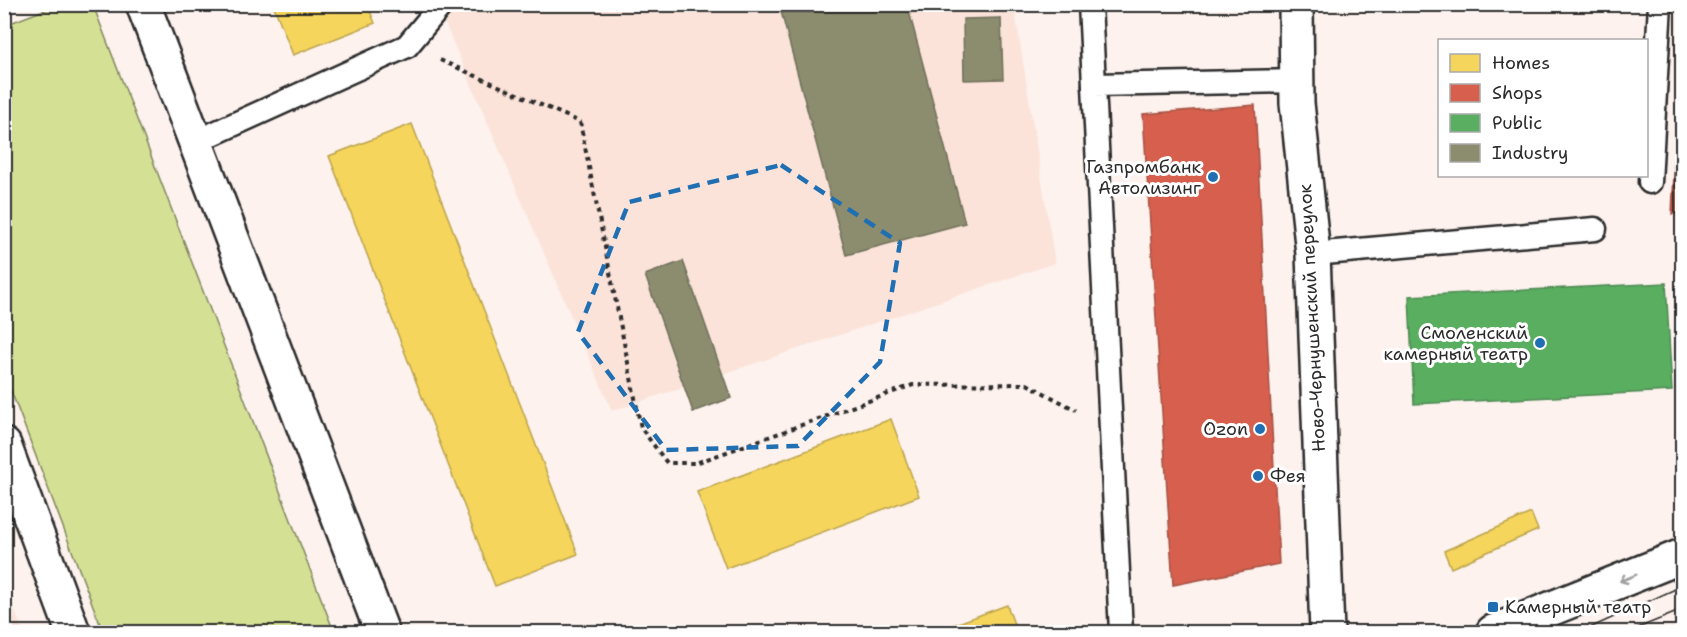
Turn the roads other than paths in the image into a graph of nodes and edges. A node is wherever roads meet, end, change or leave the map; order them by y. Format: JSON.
{"nodes":[{"id":1,"x":143,"y":4,"type":"edge"},
{"id":2,"x":442,"y":4,"type":"edge"},
{"id":3,"x":1090,"y":4,"type":"edge"},
{"id":4,"x":1296,"y":4,"type":"edge"},
{"id":5,"x":1660,"y":4,"type":"edge"},
{"id":6,"x":1297,"y":81,"type":"junction"},
{"id":7,"x":1094,"y":84,"type":"junction"},
{"id":8,"x":195,"y":142,"type":"junction"},
{"id":9,"x":1650,"y":182,"type":"dead end"},
{"id":10,"x":1595,"y":229,"type":"dead end"},
{"id":11,"x":1312,"y":254,"type":"junction"},
{"id":12,"x":4,"y":445,"type":"edge"},
{"id":13,"x":1683,"y":556,"type":"edge"},
{"id":14,"x":73,"y":633,"type":"edge"},
{"id":15,"x":382,"y":633,"type":"edge"},
{"id":16,"x":1121,"y":633,"type":"edge"},
{"id":17,"x":1327,"y":633,"type":"edge"},
{"id":18,"x":1492,"y":633,"type":"edge"}],
"edges":[{"from":1,"to":8,"type":"street"},
{"from":2,"to":8,"type":"lane"},
{"from":3,"to":7,"type":"lane"},
{"from":4,"to":6,"type":"street","name":"Ново-Чернушенский переулок"},
{"from":5,"to":9,"type":"lane"},
{"from":6,"to":7,"type":"lane"},
{"from":6,"to":11,"type":"street","name":"Ново-Чернушенский переулок"},
{"from":7,"to":16,"type":"lane"},
{"from":8,"to":15,"type":"street"},
{"from":10,"to":11,"type":"lane"},
{"from":11,"to":17,"type":"street","name":"Ново-Чернушенский переулок"},
{"from":12,"to":14,"type":"street"},
{"from":13,"to":18,"type":"street","one_way":true}]}
